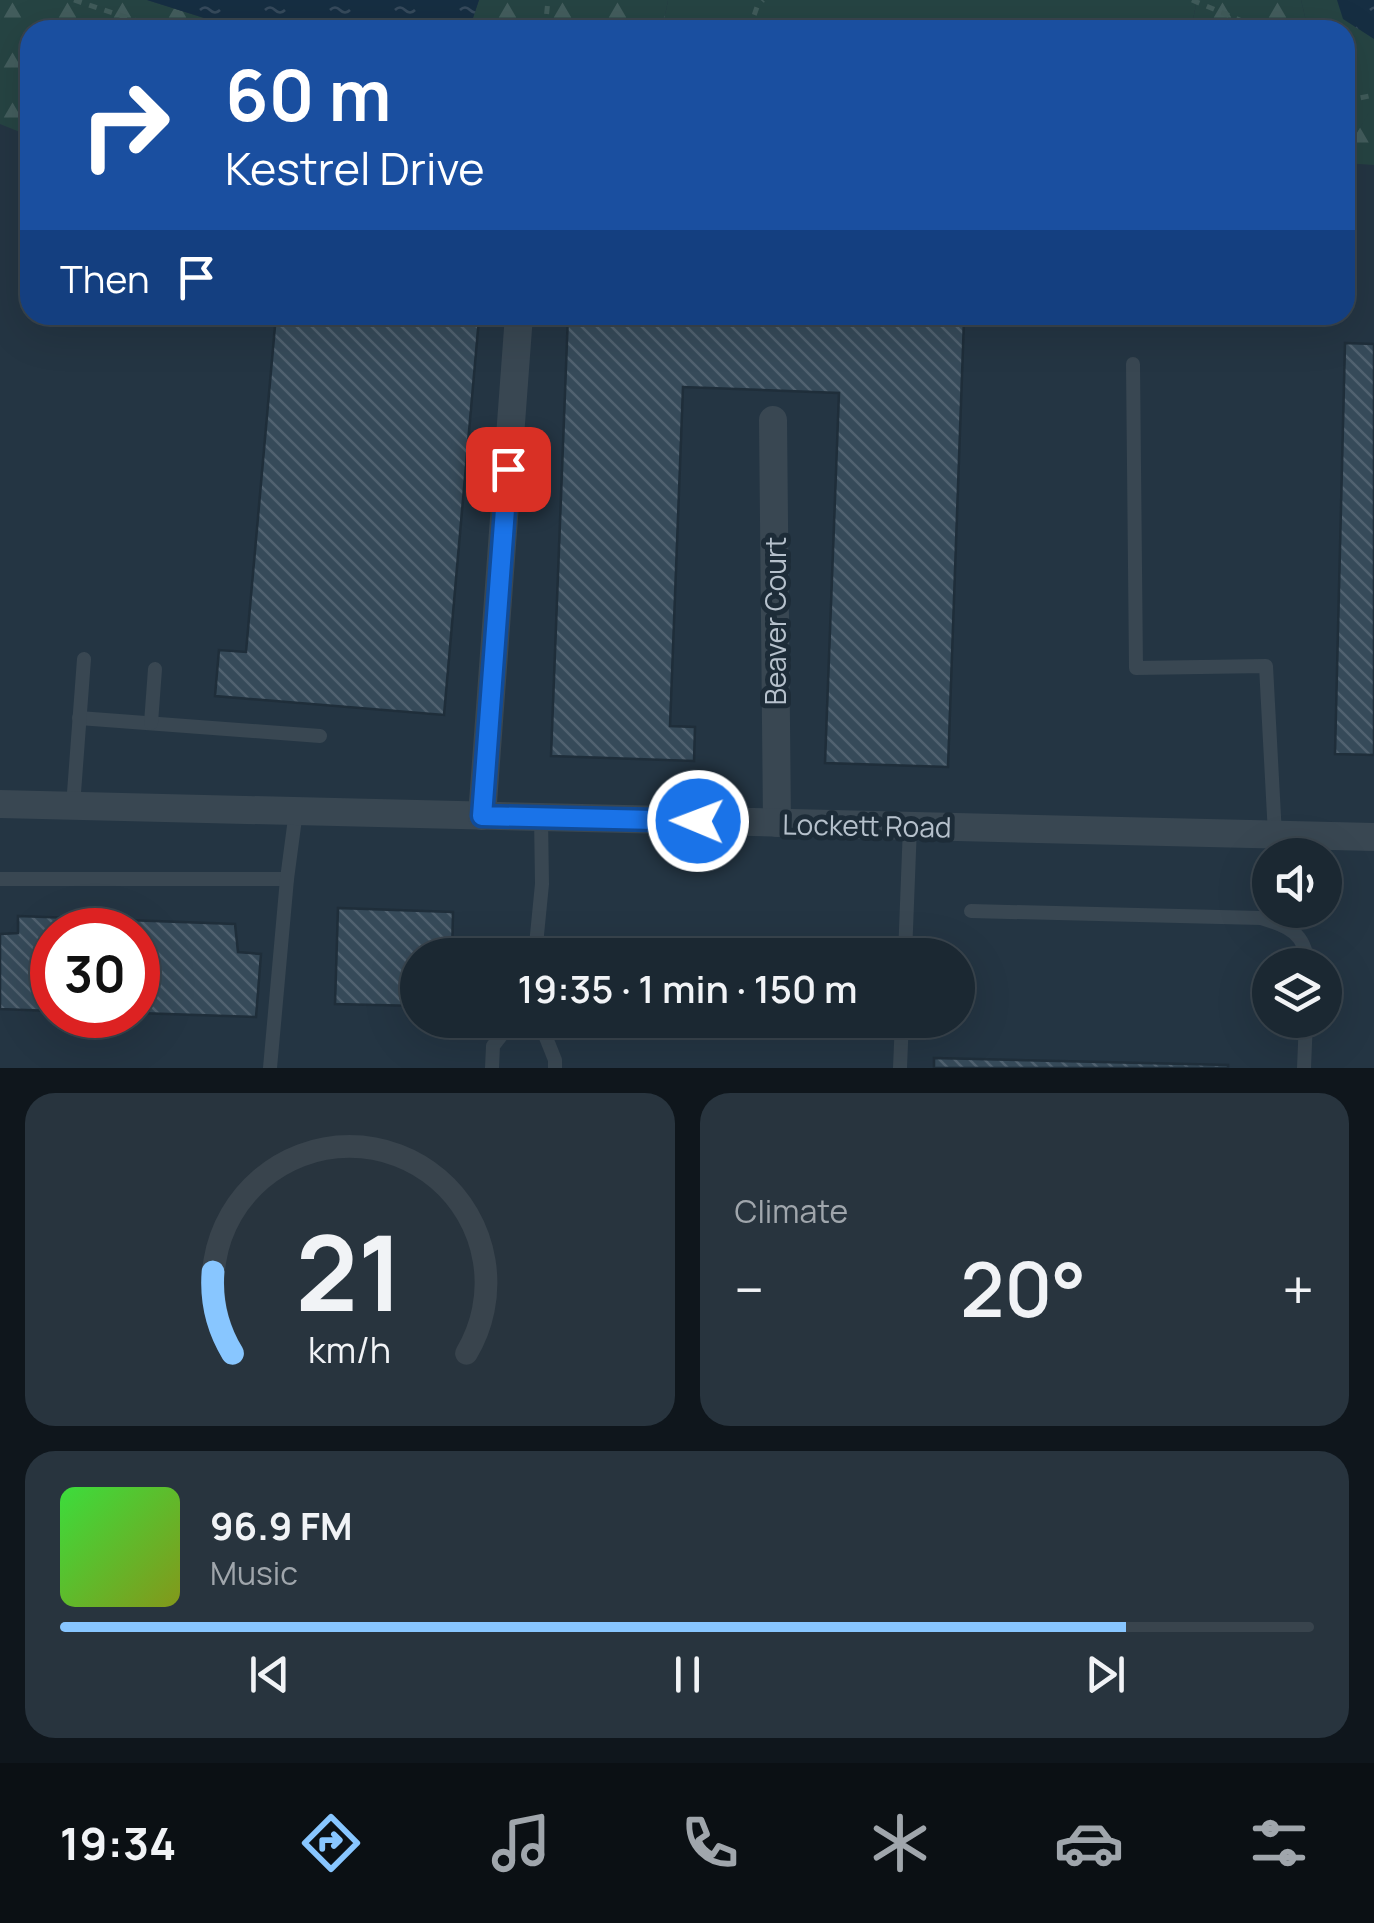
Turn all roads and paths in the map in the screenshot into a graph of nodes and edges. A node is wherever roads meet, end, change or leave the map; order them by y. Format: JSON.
{"nodes":[{"id":1,"x":74,"y":0,"type":"edge"},
{"id":2,"x":1192,"y":0,"type":"edge"},
{"id":3,"x":134,"y":20,"type":"edge"},
{"id":4,"x":1240,"y":20,"type":"edge"},
{"id":5,"x":518,"y":325,"type":"edge"},
{"id":6,"x":1133,"y":364,"type":"dead end"},
{"id":7,"x":774,"y":420,"type":"dead end"},
{"id":8,"x":84,"y":658,"type":"dead end"},
{"id":9,"x":155,"y":669,"type":"dead end"},
{"id":10,"x":80,"y":718,"type":"junction"},
{"id":11,"x":151,"y":723,"type":"junction"},
{"id":12,"x":320,"y":736,"type":"dead end"},
{"id":13,"x":0,"y":804,"type":"edge"},
{"id":14,"x":73,"y":806,"type":"junction"},
{"id":15,"x":296,"y":811,"type":"junction"},
{"id":16,"x":482,"y":816,"type":"junction"},
{"id":17,"x":541,"y":817,"type":"junction"},
{"id":18,"x":776,"y":823,"type":"junction"},
{"id":19,"x":910,"y":826,"type":"junction"},
{"id":20,"x":1275,"y":835,"type":"junction"},
{"id":21,"x":1374,"y":837,"type":"edge"},
{"id":22,"x":0,"y":879,"type":"edge"},
{"id":23,"x":286,"y":879,"type":"junction"},
{"id":24,"x":971,"y":910,"type":"dead end"},
{"id":25,"x":537,"y":938,"type":"edge"},
{"id":26,"x":906,"y":938,"type":"edge"},
{"id":27,"x":1304,"y":948,"type":"edge"},
{"id":28,"x":499,"y":1038,"type":"edge"},
{"id":29,"x":547,"y":1038,"type":"edge"},
{"id":30,"x":901,"y":1038,"type":"edge"},
{"id":31,"x":1305,"y":1038,"type":"edge"},
{"id":32,"x":270,"y":1068,"type":"edge"},
{"id":33,"x":492,"y":1068,"type":"edge"},
{"id":34,"x":555,"y":1068,"type":"edge"},
{"id":35,"x":900,"y":1068,"type":"edge"},
{"id":36,"x":1304,"y":1068,"type":"edge"}],
"edges":[{"from":1,"to":3,"type":"path"},
{"from":2,"to":4,"type":"path"},
{"from":5,"to":16,"type":"street"},
{"from":6,"to":20,"type":"lane"},
{"from":7,"to":18,"type":"street","name":"Beaver Court"},
{"from":8,"to":10,"type":"lane"},
{"from":9,"to":11,"type":"lane"},
{"from":10,"to":11,"type":"lane"},
{"from":10,"to":14,"type":"lane"},
{"from":11,"to":12,"type":"lane"},
{"from":13,"to":14,"type":"street","name":"Lockett Road"},
{"from":14,"to":15,"type":"street","name":"Lockett Road"},
{"from":15,"to":16,"type":"street","name":"Lockett Road"},
{"from":15,"to":23,"type":"lane"},
{"from":16,"to":17,"type":"street","name":"Lockett Road"},
{"from":17,"to":18,"type":"street","name":"Lockett Road"},
{"from":17,"to":25,"type":"lane"},
{"from":18,"to":19,"type":"street","name":"Lockett Road"},
{"from":19,"to":20,"type":"street","name":"Lockett Road"},
{"from":19,"to":26,"type":"lane"},
{"from":20,"to":21,"type":"street","name":"Lockett Road"},
{"from":22,"to":23,"type":"lane"},
{"from":23,"to":32,"type":"lane"},
{"from":24,"to":27,"type":"lane"},
{"from":28,"to":33,"type":"lane"},
{"from":29,"to":34,"type":"lane"},
{"from":30,"to":35,"type":"lane"},
{"from":31,"to":36,"type":"lane"}]}
